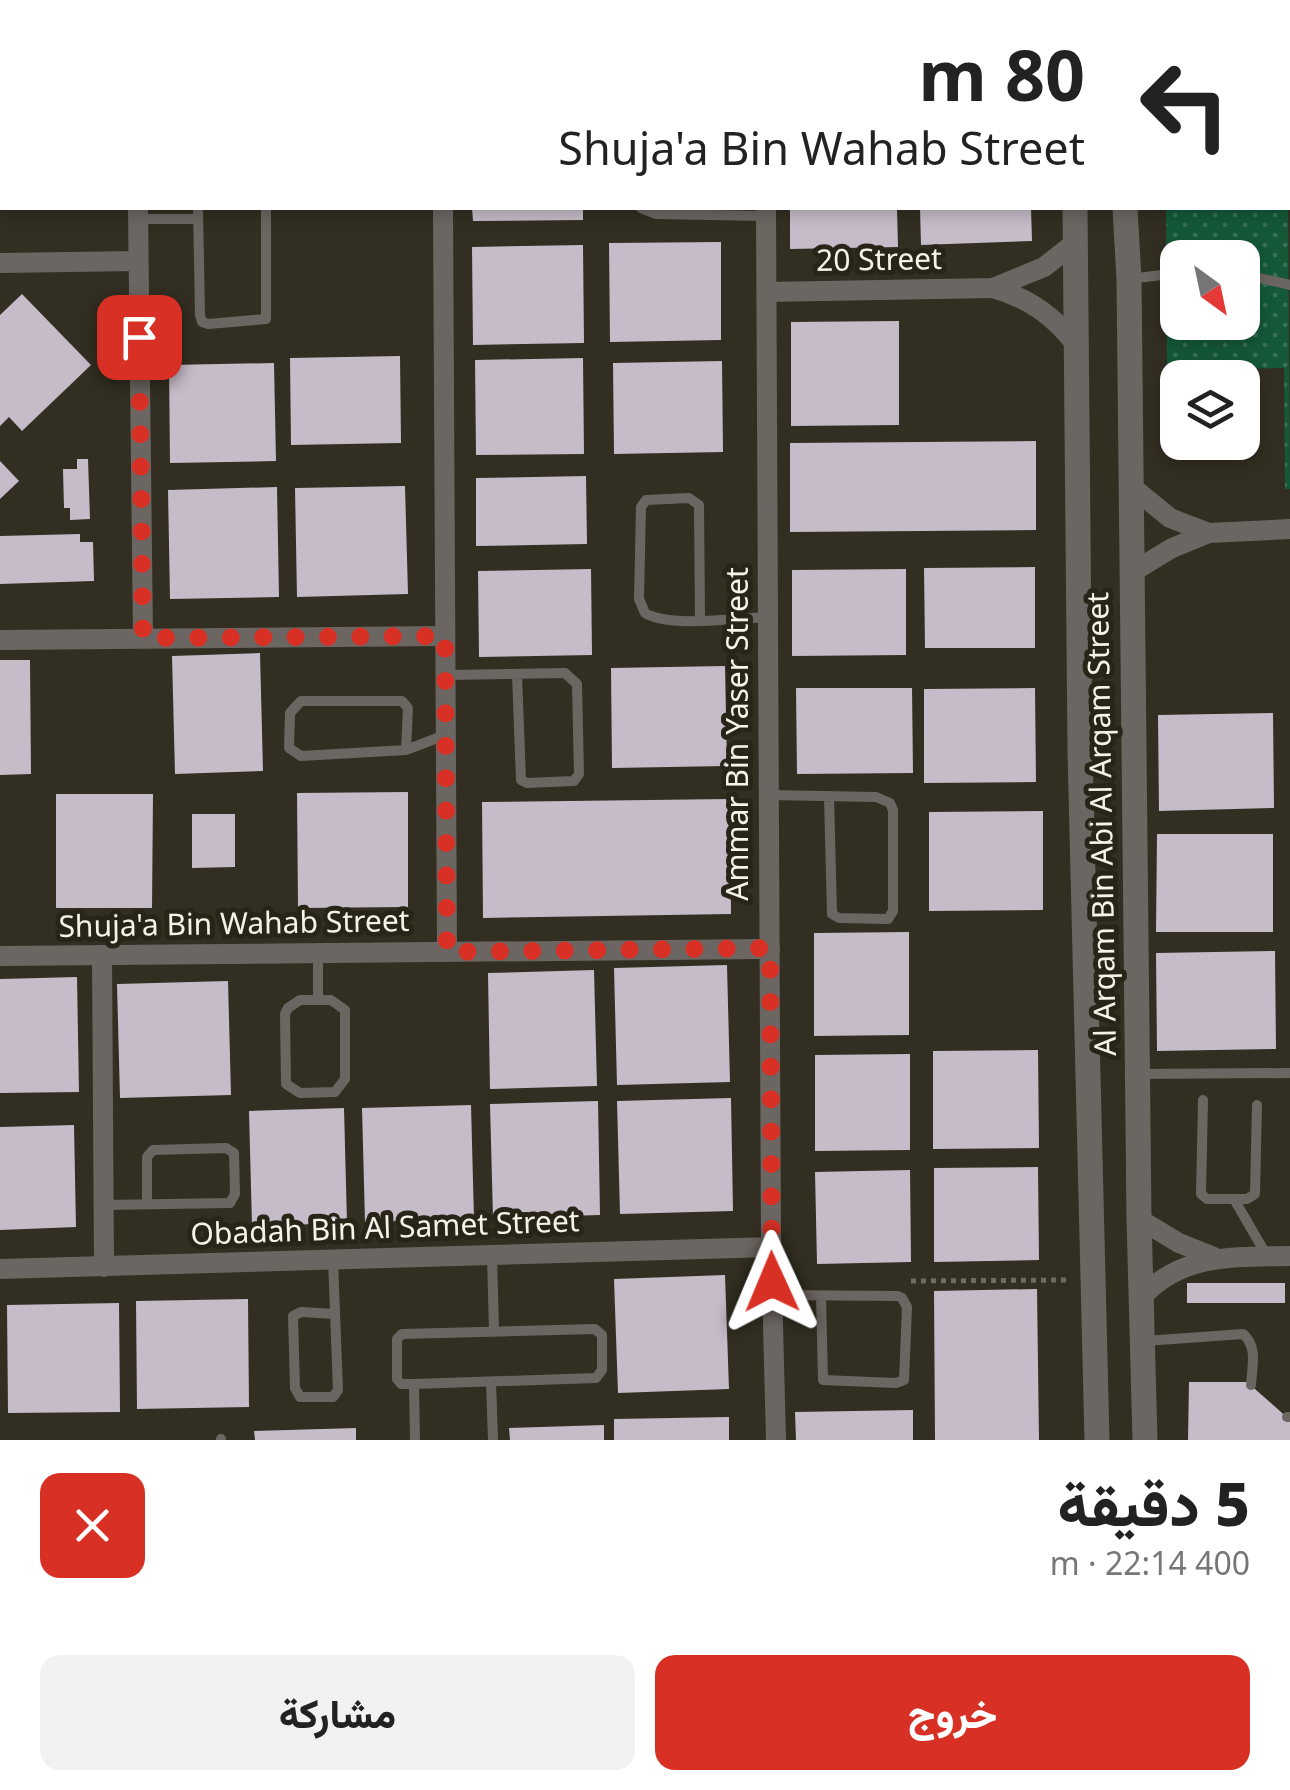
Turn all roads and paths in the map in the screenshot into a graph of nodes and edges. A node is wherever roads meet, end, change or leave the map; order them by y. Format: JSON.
{"nodes":[{"id":1,"x":266,"y":210,"type":"edge"},
{"id":2,"x":443,"y":210,"type":"edge"},
{"id":3,"x":646,"y":210,"type":"edge"},
{"id":4,"x":1075,"y":210,"type":"edge"},
{"id":5,"x":1125,"y":210,"type":"edge"},
{"id":6,"x":700,"y":211,"type":"edge"},
{"id":7,"x":766,"y":212,"type":"edge"},
{"id":8,"x":138,"y":213,"type":"edge"},
{"id":9,"x":198,"y":213,"type":"edge"},
{"id":10,"x":1076,"y":242,"type":"junction"},
{"id":11,"x":138,"y":261,"type":"junction"},
{"id":12,"x":0,"y":262,"type":"edge"},
{"id":13,"x":1160,"y":276,"type":"edge"},
{"id":14,"x":1260,"y":278,"type":"edge"},
{"id":15,"x":1128,"y":280,"type":"junction"},
{"id":16,"x":1290,"y":286,"type":"edge"},
{"id":17,"x":993,"y":288,"type":"junction"},
{"id":18,"x":767,"y":292,"type":"junction"},
{"id":19,"x":1077,"y":346,"type":"junction"},
{"id":20,"x":1130,"y":486,"type":"junction"},
{"id":21,"x":1290,"y":529,"type":"edge"},
{"id":22,"x":1208,"y":534,"type":"junction"},
{"id":23,"x":1131,"y":573,"type":"junction"},
{"id":24,"x":768,"y":617,"type":"junction"},
{"id":25,"x":700,"y":619,"type":"junction"},
{"id":26,"x":445,"y":636,"type":"junction"},
{"id":27,"x":143,"y":638,"type":"junction"},
{"id":28,"x":0,"y":640,"type":"edge"},
{"id":29,"x":517,"y":675,"type":"junction"},
{"id":30,"x":445,"y":676,"type":"junction"},
{"id":31,"x":446,"y":734,"type":"junction"},
{"id":32,"x":406,"y":750,"type":"junction"},
{"id":33,"x":769,"y":795,"type":"junction"},
{"id":34,"x":829,"y":796,"type":"junction"},
{"id":35,"x":770,"y":948,"type":"junction"},
{"id":36,"x":447,"y":952,"type":"junction"},
{"id":37,"x":318,"y":953,"type":"junction"},
{"id":38,"x":102,"y":955,"type":"junction"},
{"id":39,"x":0,"y":956,"type":"edge"},
{"id":40,"x":318,"y":1000,"type":"junction"},
{"id":41,"x":1290,"y":1073,"type":"edge"},
{"id":42,"x":1138,"y":1074,"type":"junction"},
{"id":43,"x":1203,"y":1100,"type":"dead end"},
{"id":44,"x":1257,"y":1104,"type":"dead end"},
{"id":45,"x":1234,"y":1199,"type":"junction"},
{"id":46,"x":103,"y":1204,"type":"junction"},
{"id":47,"x":147,"y":1204,"type":"junction"},
{"id":48,"x":1139,"y":1219,"type":"junction"},
{"id":49,"x":772,"y":1246,"type":"junction"},
{"id":50,"x":492,"y":1256,"type":"junction"},
{"id":51,"x":1268,"y":1256,"type":"junction"},
{"id":52,"x":1290,"y":1256,"type":"edge"},
{"id":53,"x":1214,"y":1257,"type":"junction"},
{"id":54,"x":333,"y":1260,"type":"junction"},
{"id":55,"x":104,"y":1267,"type":"junction"},
{"id":56,"x":0,"y":1269,"type":"edge"},
{"id":57,"x":1094,"y":1280,"type":"junction"},
{"id":58,"x":904,"y":1281,"type":"dead end"},
{"id":59,"x":772,"y":1295,"type":"junction"},
{"id":60,"x":821,"y":1296,"type":"junction"},
{"id":61,"x":1141,"y":1298,"type":"junction"},
{"id":62,"x":335,"y":1314,"type":"junction"},
{"id":63,"x":494,"y":1331,"type":"junction"},
{"id":64,"x":1141,"y":1342,"type":"junction"},
{"id":65,"x":490,"y":1382,"type":"junction"},
{"id":66,"x":414,"y":1384,"type":"junction"},
{"id":67,"x":1251,"y":1385,"type":"dead end"},
{"id":68,"x":1100,"y":1437,"type":"edge"},
{"id":69,"x":415,"y":1440,"type":"edge"},
{"id":70,"x":492,"y":1440,"type":"edge"},
{"id":71,"x":776,"y":1440,"type":"edge"},
{"id":72,"x":1145,"y":1440,"type":"edge"}],
"edges":[{"from":1,"to":9,"type":"lane"},
{"from":2,"to":26,"type":"street"},
{"from":3,"to":6,"type":"lane"},
{"from":4,"to":10,"type":"street","name":"Al Arqam Bin Abi Al Arqam Street"},
{"from":5,"to":15,"type":"street","name":"Al Arqam Bin Abi Al Arqam Street"},
{"from":6,"to":7,"type":"lane"},
{"from":7,"to":18,"type":"street","name":"Ammar Bin Yaser Street"},
{"from":8,"to":9,"type":"lane"},
{"from":8,"to":11,"type":"street"},
{"from":10,"to":17,"type":"street","name":"20 Street"},
{"from":10,"to":19,"type":"street","name":"Al Arqam Bin Abi Al Arqam Street"},
{"from":11,"to":12,"type":"street"},
{"from":11,"to":27,"type":"street"},
{"from":13,"to":15,"type":"lane"},
{"from":14,"to":16,"type":"lane"},
{"from":15,"to":20,"type":"street","name":"Al Arqam Bin Abi Al Arqam Street"},
{"from":17,"to":18,"type":"street","name":"20 Street"},
{"from":17,"to":19,"type":"street","name":"20 Street"},
{"from":18,"to":24,"type":"street","name":"Ammar Bin Yaser Street"},
{"from":19,"to":57,"type":"street","name":"Al Arqam Bin Abi Al Arqam Street"},
{"from":20,"to":22,"type":"street"},
{"from":20,"to":23,"type":"street","name":"Al Arqam Bin Abi Al Arqam Street"},
{"from":21,"to":22,"type":"street"},
{"from":22,"to":23,"type":"street"},
{"from":23,"to":42,"type":"street","name":"Al Arqam Bin Abi Al Arqam Street"},
{"from":24,"to":25,"type":"lane"},
{"from":24,"to":33,"type":"street","name":"Ammar Bin Yaser Street"},
{"from":25,"to":25,"type":"lane"},
{"from":26,"to":27,"type":"street"},
{"from":26,"to":30,"type":"street"},
{"from":27,"to":28,"type":"street"},
{"from":29,"to":29,"type":"lane"},
{"from":29,"to":30,"type":"lane"},
{"from":30,"to":31,"type":"street"},
{"from":31,"to":32,"type":"lane"},
{"from":31,"to":36,"type":"street"},
{"from":32,"to":32,"type":"lane"},
{"from":33,"to":34,"type":"lane"},
{"from":33,"to":35,"type":"street","name":"Ammar Bin Yaser Street"},
{"from":34,"to":34,"type":"lane"},
{"from":35,"to":36,"type":"street","name":"Shuja'a Bin Wahab Street"},
{"from":35,"to":49,"type":"street","name":"Ammar Bin Yaser Street"},
{"from":36,"to":37,"type":"street","name":"Shuja'a Bin Wahab Street"},
{"from":37,"to":38,"type":"street","name":"Shuja'a Bin Wahab Street"},
{"from":37,"to":40,"type":"lane"},
{"from":38,"to":39,"type":"street","name":"Shuja'a Bin Wahab Street"},
{"from":38,"to":46,"type":"street"},
{"from":40,"to":40,"type":"lane"},
{"from":41,"to":42,"type":"lane"},
{"from":42,"to":48,"type":"street","name":"Al Arqam Bin Abi Al Arqam Street"},
{"from":43,"to":45,"type":"lane"},
{"from":44,"to":45,"type":"lane"},
{"from":45,"to":51,"type":"lane"},
{"from":46,"to":47,"type":"lane"},
{"from":46,"to":55,"type":"street"},
{"from":47,"to":47,"type":"lane"},
{"from":48,"to":53,"type":"street"},
{"from":48,"to":61,"type":"street","name":"Al Arqam Bin Abi Al Arqam Street"},
{"from":49,"to":50,"type":"street","name":"Obadah Bin Al Samet Street"},
{"from":49,"to":59,"type":"street","name":"Ammar Bin Yaser Street"},
{"from":50,"to":54,"type":"street","name":"Obadah Bin Al Samet Street"},
{"from":50,"to":63,"type":"lane"},
{"from":51,"to":52,"type":"street"},
{"from":51,"to":53,"type":"street"},
{"from":53,"to":61,"type":"street"},
{"from":54,"to":55,"type":"street","name":"Obadah Bin Al Samet Street"},
{"from":54,"to":62,"type":"lane"},
{"from":55,"to":56,"type":"street","name":"Obadah Bin Al Samet Street"},
{"from":57,"to":58,"type":"path"},
{"from":57,"to":68,"type":"street","name":"Al Arqam Bin Abi Al Arqam Street"},
{"from":59,"to":60,"type":"lane"},
{"from":59,"to":71,"type":"street","name":"Ammar Bin Yaser Street"},
{"from":60,"to":60,"type":"lane"},
{"from":61,"to":64,"type":"street","name":"Al Arqam Bin Abi Al Arqam Street"},
{"from":62,"to":62,"type":"lane"},
{"from":63,"to":65,"type":"lane"},
{"from":63,"to":66,"type":"lane"},
{"from":64,"to":67,"type":"lane"},
{"from":64,"to":72,"type":"street","name":"Al Arqam Bin Abi Al Arqam Street"},
{"from":65,"to":66,"type":"lane"},
{"from":65,"to":70,"type":"lane"},
{"from":66,"to":69,"type":"lane"}]}
